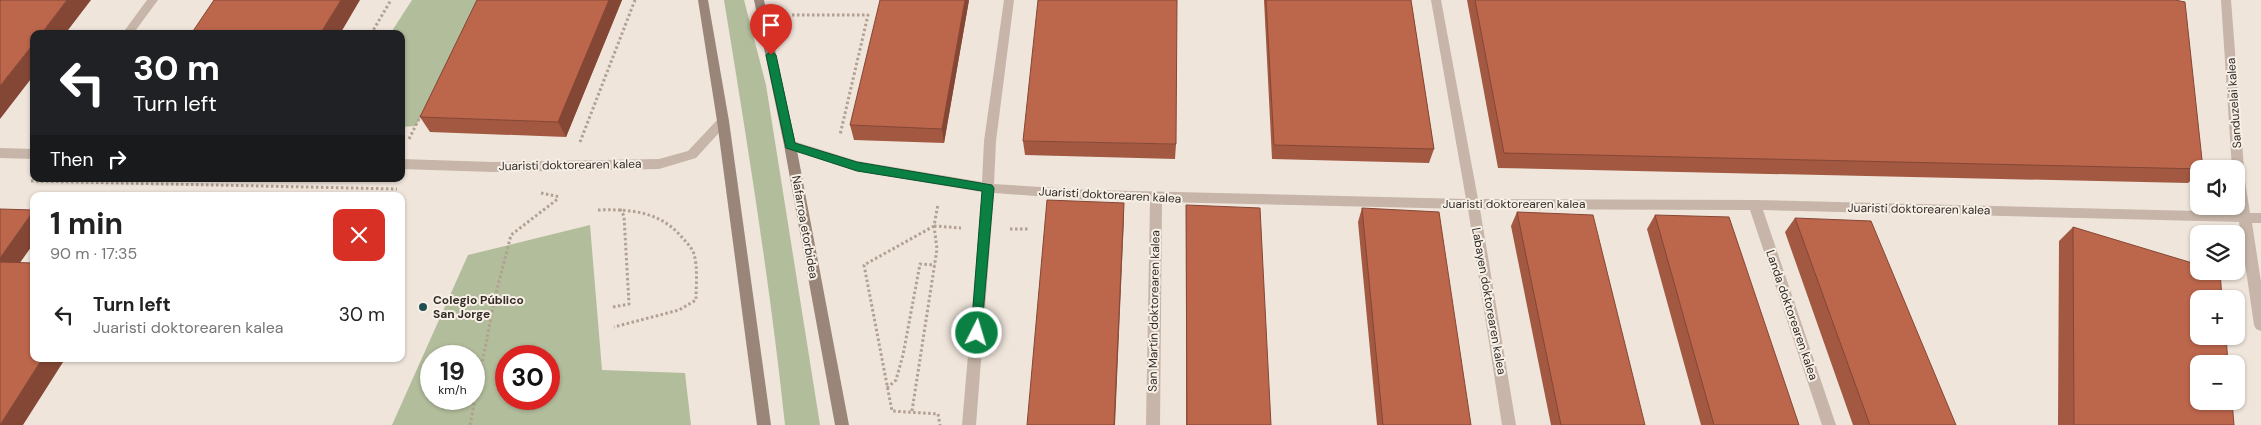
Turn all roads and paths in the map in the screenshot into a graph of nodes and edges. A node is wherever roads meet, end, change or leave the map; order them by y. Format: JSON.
{"nodes":[{"id":1,"x":153,"y":0,"type":"edge"},
{"id":2,"x":391,"y":0,"type":"edge"},
{"id":3,"x":634,"y":0,"type":"edge"},
{"id":4,"x":703,"y":0,"type":"edge"},
{"id":5,"x":759,"y":0,"type":"edge"},
{"id":6,"x":1009,"y":0,"type":"edge"},
{"id":7,"x":1436,"y":0,"type":"edge"},
{"id":8,"x":2226,"y":0,"type":"edge"},
{"id":9,"x":792,"y":15,"type":"dead end"},
{"id":10,"x":131,"y":30,"type":"edge"},
{"id":11,"x":373,"y":30,"type":"edge"},
{"id":12,"x":424,"y":110,"type":"edge"},
{"id":13,"x":723,"y":121,"type":"junction"},
{"id":14,"x":840,"y":137,"type":"dead end"},
{"id":15,"x":790,"y":145,"type":"junction"},
{"id":16,"x":406,"y":146,"type":"dead end"},
{"id":17,"x":578,"y":148,"type":"dead end"},
{"id":18,"x":0,"y":153,"type":"edge"},
{"id":19,"x":30,"y":154,"type":"edge"},
{"id":20,"x":405,"y":164,"type":"edge"},
{"id":21,"x":70,"y":182,"type":"edge"},
{"id":22,"x":988,"y":188,"type":"junction"},
{"id":23,"x":406,"y":190,"type":"dead end"},
{"id":24,"x":533,"y":193,"type":"dead end"},
{"id":25,"x":1156,"y":198,"type":"junction"},
{"id":26,"x":1472,"y":204,"type":"junction"},
{"id":27,"x":1755,"y":205,"type":"junction"},
{"id":28,"x":620,"y":209,"type":"junction"},
{"id":29,"x":598,"y":210,"type":"dead end"},
{"id":30,"x":2244,"y":218,"type":"junction"},
{"id":31,"x":2261,"y":218,"type":"edge"},
{"id":32,"x":935,"y":265,"type":"junction"},
{"id":33,"x":613,"y":307,"type":"dead end"},
{"id":34,"x":2261,"y":325,"type":"edge"},
{"id":35,"x":614,"y":327,"type":"dead end"},
{"id":36,"x":887,"y":388,"type":"junction"},
{"id":37,"x":912,"y":411,"type":"junction"},
{"id":38,"x":470,"y":425,"type":"edge"},
{"id":39,"x":764,"y":425,"type":"edge"},
{"id":40,"x":842,"y":425,"type":"edge"},
{"id":41,"x":940,"y":425,"type":"edge"},
{"id":42,"x":968,"y":425,"type":"edge"},
{"id":43,"x":1153,"y":425,"type":"edge"},
{"id":44,"x":1510,"y":425,"type":"edge"},
{"id":45,"x":1829,"y":425,"type":"edge"}],
"edges":[{"from":1,"to":10,"type":"street"},
{"from":2,"to":11,"type":"path"},
{"from":3,"to":17,"type":"path"},
{"from":4,"to":13,"type":"main road"},
{"from":5,"to":15,"type":"main road","name":"Nafarroa etorbidea"},
{"from":6,"to":22,"type":"street"},
{"from":7,"to":26,"type":"street","name":"Labayen doktorearen kalea"},
{"from":8,"to":30,"type":"street","name":"Sanduzelai kalea"},
{"from":9,"to":14,"type":"path"},
{"from":12,"to":16,"type":"path"},
{"from":13,"to":20,"type":"street","name":"Juaristi doktorearen kalea"},
{"from":13,"to":39,"type":"main road"},
{"from":15,"to":22,"type":"street","name":"Juaristi doktorearen kalea"},
{"from":15,"to":40,"type":"main road","name":"Nafarroa etorbidea"},
{"from":18,"to":19,"type":"street"},
{"from":21,"to":23,"type":"path"},
{"from":22,"to":25,"type":"street","name":"Juaristi doktorearen kalea"},
{"from":22,"to":42,"type":"street"},
{"from":24,"to":38,"type":"path"},
{"from":25,"to":26,"type":"street","name":"Juaristi doktorearen kalea"},
{"from":25,"to":43,"type":"street","name":"San Martín doktorearen kalea"},
{"from":26,"to":27,"type":"street","name":"Juaristi doktorearen kalea"},
{"from":26,"to":44,"type":"street","name":"Labayen doktorearen kalea"},
{"from":27,"to":30,"type":"street","name":"Juaristi doktorearen kalea"},
{"from":27,"to":45,"type":"street","name":"Landa doktorearen kalea"},
{"from":28,"to":29,"type":"path"},
{"from":28,"to":33,"type":"path"},
{"from":28,"to":35,"type":"path"},
{"from":30,"to":31,"type":"street","name":"Juaristi doktorearen kalea"},
{"from":30,"to":34,"type":"street","name":"Sanduzelai kalea"},
{"from":32,"to":36,"type":"path"},
{"from":32,"to":36,"type":"path"},
{"from":32,"to":37,"type":"path"},
{"from":36,"to":37,"type":"path"},
{"from":37,"to":41,"type":"path"}]}
